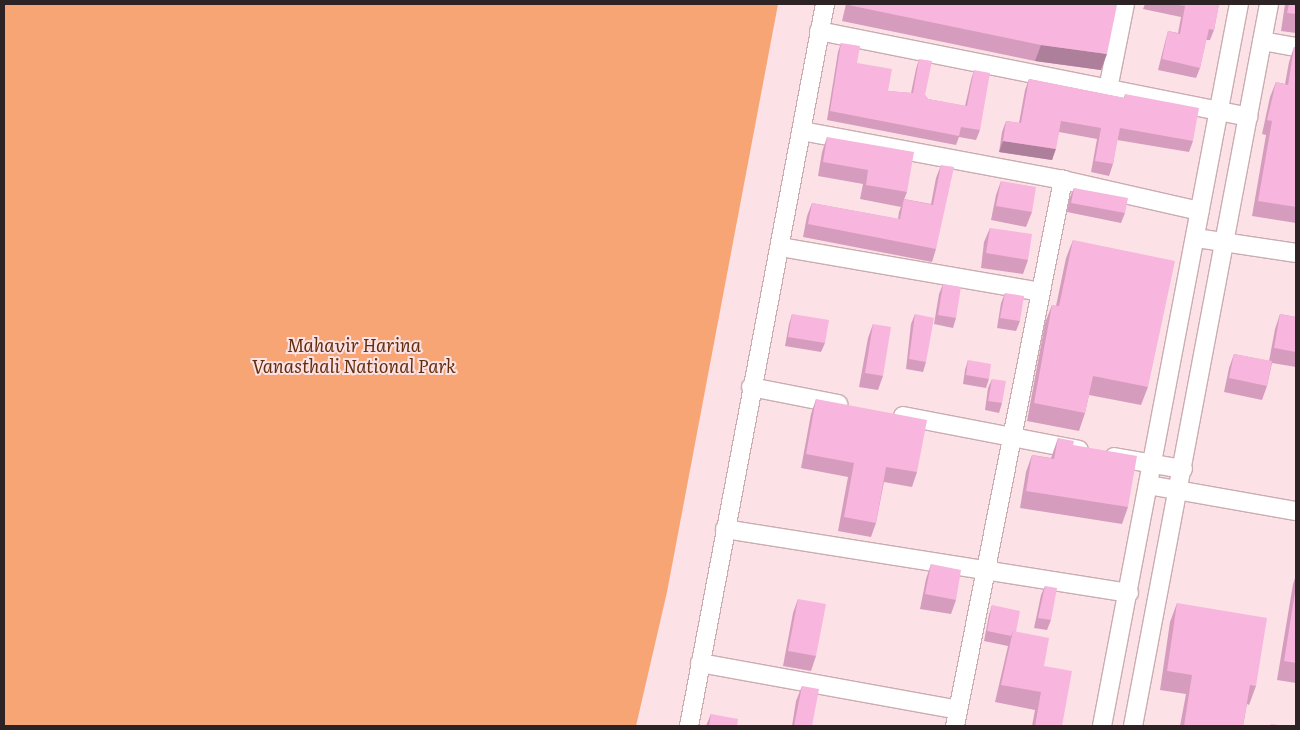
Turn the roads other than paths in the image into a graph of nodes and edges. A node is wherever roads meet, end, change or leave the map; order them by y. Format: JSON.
{"nodes":[{"id":1,"x":825,"y":4,"type":"edge"},
{"id":2,"x":1125,"y":4,"type":"edge"},
{"id":3,"x":1239,"y":4,"type":"edge"},
{"id":4,"x":1269,"y":4,"type":"edge"},
{"id":5,"x":819,"y":31,"type":"junction"},
{"id":6,"x":1262,"y":41,"type":"junction"},
{"id":7,"x":1296,"y":47,"type":"edge"},
{"id":8,"x":1108,"y":89,"type":"junction"},
{"id":9,"x":1219,"y":109,"type":"junction"},
{"id":10,"x":1248,"y":117,"type":"junction"},
{"id":11,"x":802,"y":131,"type":"junction"},
{"id":12,"x":1063,"y":180,"type":"junction"},
{"id":13,"x":1200,"y":211,"type":"junction"},
{"id":14,"x":1196,"y":238,"type":"junction"},
{"id":15,"x":1226,"y":241,"type":"junction"},
{"id":16,"x":780,"y":247,"type":"junction"},
{"id":17,"x":1296,"y":253,"type":"edge"},
{"id":18,"x":1040,"y":292,"type":"junction"},
{"id":19,"x":751,"y":387,"type":"junction"},
{"id":20,"x":857,"y":407,"type":"edge"},
{"id":21,"x":886,"y":413,"type":"edge"},
{"id":22,"x":1012,"y":437,"type":"junction"},
{"id":23,"x":1152,"y":464,"type":"junction"},
{"id":24,"x":1183,"y":469,"type":"junction"},
{"id":25,"x":1148,"y":485,"type":"junction"},
{"id":26,"x":1178,"y":491,"type":"junction"},
{"id":27,"x":1296,"y":511,"type":"edge"},
{"id":28,"x":725,"y":529,"type":"junction"},
{"id":29,"x":986,"y":572,"type":"junction"},
{"id":30,"x":1129,"y":593,"type":"junction"},
{"id":31,"x":700,"y":664,"type":"junction"},
{"id":32,"x":957,"y":718,"type":"edge"},
{"id":33,"x":689,"y":726,"type":"edge"},
{"id":34,"x":1102,"y":726,"type":"edge"},
{"id":35,"x":1133,"y":726,"type":"edge"}],
"edges":[{"from":1,"to":5,"type":"street"},
{"from":2,"to":8,"type":"street"},
{"from":3,"to":9,"type":"street"},
{"from":4,"to":6,"type":"street"},
{"from":5,"to":8,"type":"street"},
{"from":5,"to":11,"type":"street"},
{"from":6,"to":7,"type":"street"},
{"from":6,"to":10,"type":"street"},
{"from":8,"to":9,"type":"street"},
{"from":9,"to":10,"type":"street"},
{"from":9,"to":13,"type":"street"},
{"from":10,"to":15,"type":"street"},
{"from":11,"to":12,"type":"street"},
{"from":11,"to":16,"type":"street"},
{"from":12,"to":13,"type":"street"},
{"from":12,"to":18,"type":"street"},
{"from":13,"to":14,"type":"street"},
{"from":14,"to":15,"type":"street"},
{"from":14,"to":23,"type":"street"},
{"from":15,"to":17,"type":"street"},
{"from":15,"to":24,"type":"street"},
{"from":16,"to":18,"type":"street"},
{"from":16,"to":19,"type":"street"},
{"from":18,"to":22,"type":"street"},
{"from":19,"to":20,"type":"street"},
{"from":19,"to":28,"type":"street"},
{"from":21,"to":22,"type":"street"},
{"from":22,"to":23,"type":"street"},
{"from":22,"to":29,"type":"street"},
{"from":23,"to":24,"type":"street"},
{"from":23,"to":25,"type":"street"},
{"from":24,"to":26,"type":"street"},
{"from":25,"to":26,"type":"street"},
{"from":25,"to":30,"type":"street"},
{"from":26,"to":27,"type":"street"},
{"from":26,"to":35,"type":"street"},
{"from":28,"to":29,"type":"street"},
{"from":28,"to":31,"type":"street"},
{"from":29,"to":30,"type":"street"},
{"from":29,"to":32,"type":"street"},
{"from":30,"to":34,"type":"street"},
{"from":31,"to":32,"type":"street"},
{"from":31,"to":33,"type":"street"}]}
